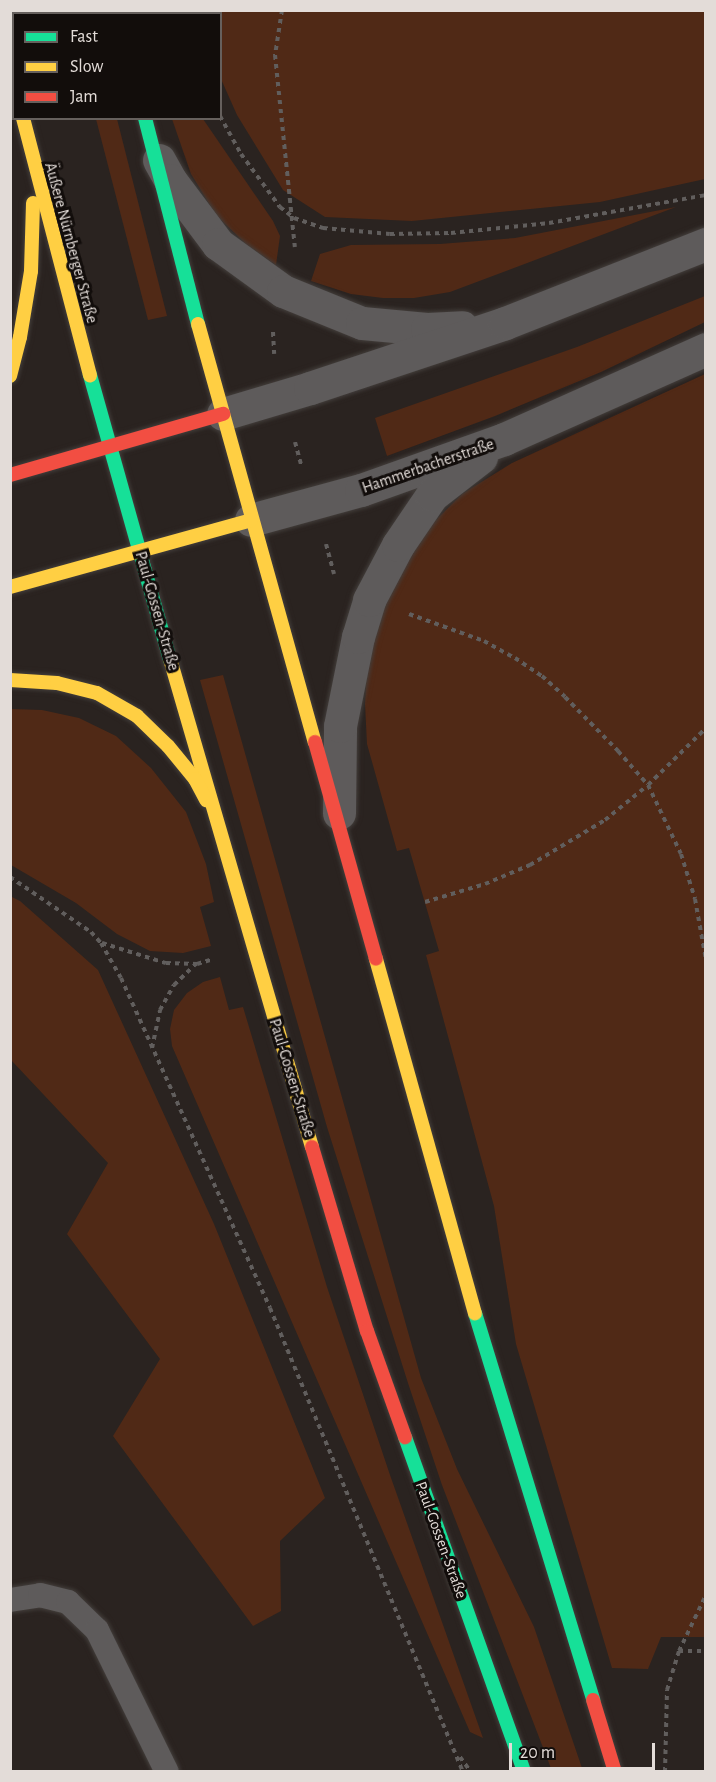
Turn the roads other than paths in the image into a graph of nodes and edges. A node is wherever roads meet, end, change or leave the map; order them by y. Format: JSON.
{"nodes":[{"id":1,"x":22,"y":120,"type":"edge"},
{"id":2,"x":147,"y":129,"type":"edge"},
{"id":3,"x":34,"y":167,"type":"junction"},
{"id":4,"x":705,"y":244,"type":"edge"},
{"id":5,"x":505,"y":323,"type":"junction"},
{"id":6,"x":705,"y":349,"type":"edge"},
{"id":7,"x":90,"y":375,"type":"joint"},
{"id":8,"x":10,"y":376,"type":"edge"},
{"id":9,"x":222,"y":414,"type":"junction"},
{"id":10,"x":504,"y":439,"type":"junction"},
{"id":11,"x":110,"y":447,"type":"junction"},
{"id":12,"x":10,"y":475,"type":"edge"},
{"id":13,"x":251,"y":520,"type":"junction"},
{"id":14,"x":140,"y":550,"type":"junction"},
{"id":15,"x":10,"y":587,"type":"edge"},
{"id":16,"x":10,"y":680,"type":"edge"},
{"id":17,"x":214,"y":815,"type":"junction"},
{"id":18,"x":339,"y":830,"type":"junction"},
{"id":19,"x":10,"y":1600,"type":"edge"},
{"id":20,"x":167,"y":1772,"type":"edge"},
{"id":21,"x":524,"y":1772,"type":"edge"},
{"id":22,"x":615,"y":1772,"type":"edge"}],
"edges":[{"from":1,"to":3,"type":"main road","name":"Äußere Nürnberger Straße"},
{"from":2,"to":5,"type":"street"},
{"from":2,"to":9,"type":"main road"},
{"from":3,"to":7,"type":"main road","name":"Äußere Nürnberger Straße"},
{"from":3,"to":8,"type":"main road"},
{"from":4,"to":5,"type":"street"},
{"from":5,"to":9,"type":"street"},
{"from":6,"to":10,"type":"street","name":"Hammerbacherstraße"},
{"from":7,"to":11,"type":"main road","name":"Paul-Gossen-Straße"},
{"from":9,"to":11,"type":"main road"},
{"from":9,"to":13,"type":"main road"},
{"from":10,"to":13,"type":"street","name":"Hammerbacherstraße"},
{"from":10,"to":18,"type":"street"},
{"from":11,"to":12,"type":"main road"},
{"from":11,"to":14,"type":"main road","name":"Paul-Gossen-Straße"},
{"from":13,"to":14,"type":"main road","name":"Hammerbacherstraße"},
{"from":13,"to":18,"type":"main road"},
{"from":14,"to":15,"type":"main road","name":"Hammerbacherstraße"},
{"from":14,"to":17,"type":"main road","name":"Paul-Gossen-Straße"},
{"from":16,"to":17,"type":"main road"},
{"from":17,"to":21,"type":"main road","name":"Paul-Gossen-Straße"},
{"from":18,"to":22,"type":"main road"},
{"from":19,"to":20,"type":"lane"}]}
